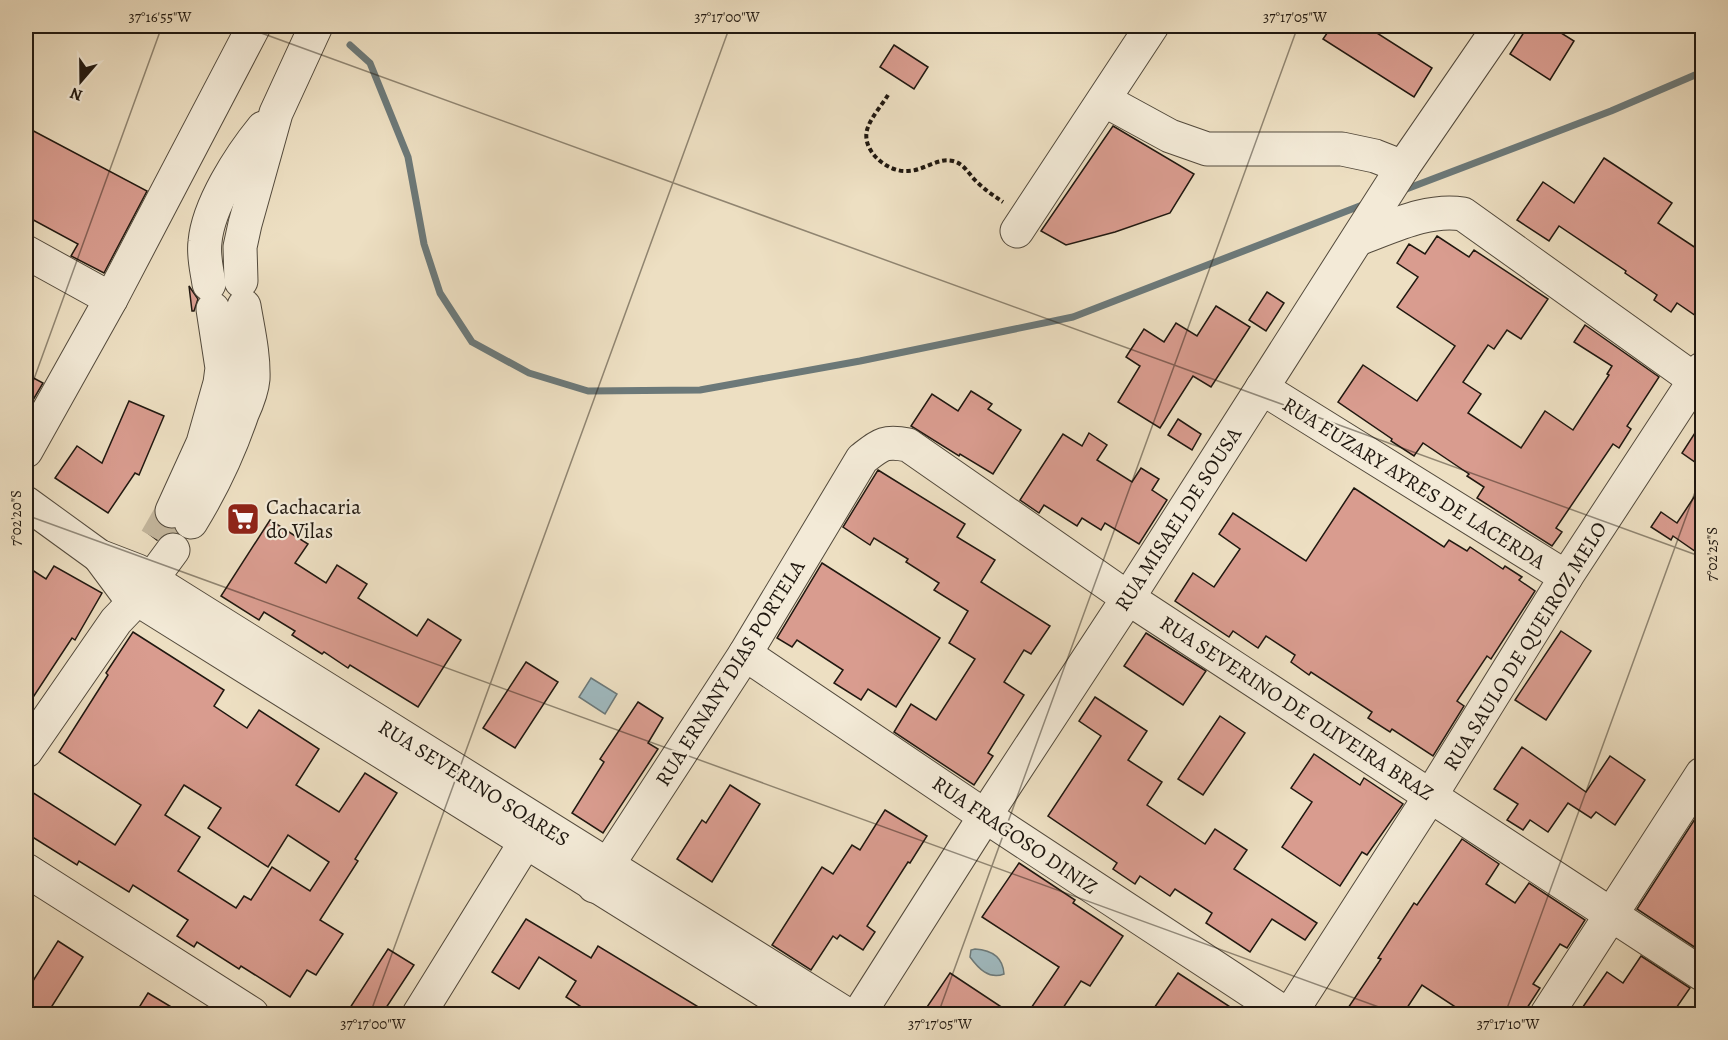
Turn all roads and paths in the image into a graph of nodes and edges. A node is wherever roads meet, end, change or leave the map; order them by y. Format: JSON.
{"nodes":[{"id":1,"x":254,"y":26,"type":"edge"},
{"id":2,"x":316,"y":26,"type":"edge"},
{"id":3,"x":1152,"y":26,"type":"edge"},
{"id":4,"x":1500,"y":26,"type":"edge"},
{"id":5,"x":888,"y":95,"type":"dead end"},
{"id":6,"x":1104,"y":100,"type":"junction"},
{"id":7,"x":1400,"y":171,"type":"junction"},
{"id":8,"x":1000,"y":200,"type":"dead end"},
{"id":9,"x":1017,"y":231,"type":"dead end"},
{"id":10,"x":1358,"y":239,"type":"junction"},
{"id":11,"x":26,"y":252,"type":"edge"},
{"id":12,"x":111,"y":299,"type":"junction"},
{"id":13,"x":1699,"y":375,"type":"edge"},
{"id":14,"x":1262,"y":388,"type":"junction"},
{"id":15,"x":26,"y":451,"type":"edge"},
{"id":16,"x":862,"y":459,"type":"joint"},
{"id":17,"x":26,"y":503,"type":"edge"},
{"id":18,"x":181,"y":517,"type":"tunnel mouth"},
{"id":19,"x":164,"y":544,"type":"tunnel mouth"},
{"id":20,"x":1566,"y":577,"type":"junction"},
{"id":21,"x":134,"y":592,"type":"junction"},
{"id":22,"x":1128,"y":598,"type":"junction"},
{"id":23,"x":745,"y":654,"type":"junction"},
{"id":24,"x":26,"y":751,"type":"edge"},
{"id":25,"x":1702,"y":774,"type":"edge"},
{"id":26,"x":1431,"y":795,"type":"junction"},
{"id":27,"x":985,"y":816,"type":"junction"},
{"id":28,"x":531,"y":833,"type":"junction"},
{"id":29,"x":26,"y":870,"type":"edge"},
{"id":30,"x":601,"y":876,"type":"junction"},
{"id":31,"x":1612,"y":914,"type":"junction"},
{"id":32,"x":1702,"y":974,"type":"edge"},
{"id":33,"x":252,"y":1014,"type":"edge"},
{"id":34,"x":418,"y":1014,"type":"edge"},
{"id":35,"x":802,"y":1014,"type":"edge"},
{"id":36,"x":846,"y":1014,"type":"edge"},
{"id":37,"x":860,"y":1014,"type":"edge"},
{"id":38,"x":1288,"y":1014,"type":"edge"},
{"id":39,"x":1547,"y":1014,"type":"edge"}],
"edges":[{"from":1,"to":12,"type":"street"},
{"from":2,"to":18,"type":"street"},
{"from":3,"to":6,"type":"street"},
{"from":4,"to":7,"type":"street","name":"RUA MISAEL DE SOUSA"},
{"from":5,"to":8,"type":"path"},
{"from":6,"to":7,"type":"street"},
{"from":6,"to":9,"type":"street"},
{"from":7,"to":10,"type":"street","name":"RUA MISAEL DE SOUSA"},
{"from":10,"to":13,"type":"street"},
{"from":10,"to":14,"type":"street","name":"RUA MISAEL DE SOUSA"},
{"from":11,"to":12,"type":"street"},
{"from":12,"to":15,"type":"street"},
{"from":13,"to":20,"type":"street","name":"RUA SAULO DE QUEIROZ MELO"},
{"from":14,"to":20,"type":"street","name":"RUA EUZARY AYRES DE LACERDA"},
{"from":14,"to":22,"type":"street","name":"RUA MISAEL DE SOUSA"},
{"from":16,"to":22,"type":"street","name":"RUA SEVERINO DE OLIVEIRA BRAZ"},
{"from":16,"to":23,"type":"street","name":"RUA ERNANY DIAS PORTELA"},
{"from":17,"to":21,"type":"street","name":"RUA SEVERINO SOARES"},
{"from":19,"to":21,"type":"street"},
{"from":20,"to":26,"type":"street","name":"RUA SAULO DE QUEIROZ MELO"},
{"from":21,"to":24,"type":"street"},
{"from":21,"to":28,"type":"street","name":"RUA SEVERINO SOARES"},
{"from":22,"to":26,"type":"street","name":"RUA SEVERINO DE OLIVEIRA BRAZ"},
{"from":22,"to":27,"type":"street","name":"RUA MISAEL DE SOUSA"},
{"from":23,"to":27,"type":"street","name":"RUA FRAGOSO DINIZ"},
{"from":23,"to":30,"type":"street","name":"RUA ERNANY DIAS PORTELA"},
{"from":25,"to":31,"type":"street"},
{"from":26,"to":31,"type":"street","name":"RUA SEVERINO DE OLIVEIRA BRAZ"},
{"from":26,"to":38,"type":"street","name":"RUA SAULO DE QUEIROZ MELO"},
{"from":27,"to":37,"type":"street","name":"RUA MISAEL DE SOUSA"},
{"from":27,"to":38,"type":"street","name":"RUA FRAGOSO DINIZ"},
{"from":28,"to":30,"type":"street","name":"RUA SEVERINO SOARES"},
{"from":28,"to":34,"type":"street"},
{"from":29,"to":33,"type":"street"},
{"from":30,"to":35,"type":"street","name":"RUA SEVERINO SOARES"},
{"from":30,"to":36,"type":"street","name":"RUA SEVERINO SOARES"},
{"from":31,"to":32,"type":"street","name":"RUA SEVERINO DE OLIVEIRA BRAZ"},
{"from":31,"to":39,"type":"street"}]}
